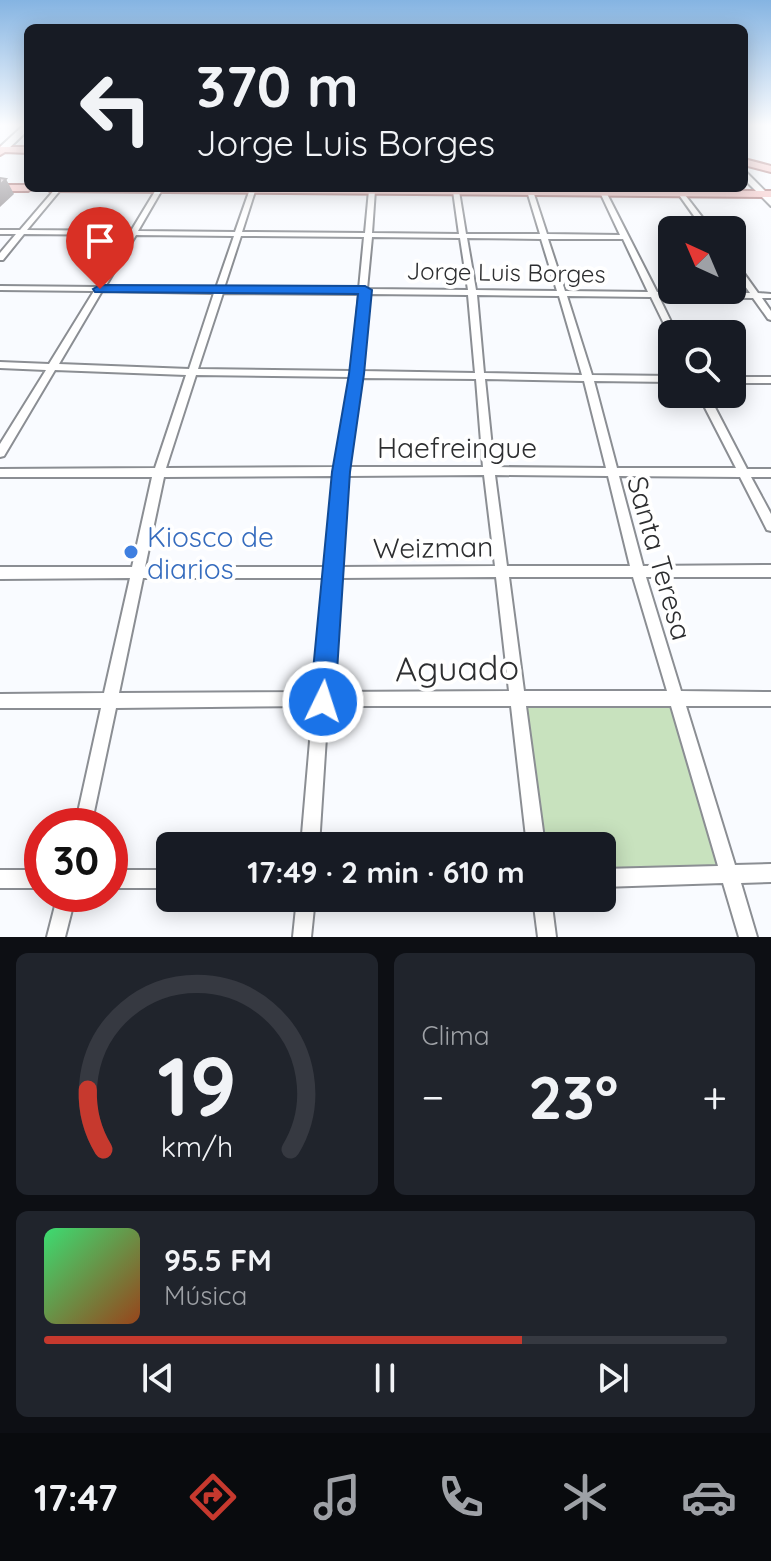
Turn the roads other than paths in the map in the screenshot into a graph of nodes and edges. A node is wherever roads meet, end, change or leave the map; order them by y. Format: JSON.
{"nodes":[{"id":1,"x":748,"y":177,"type":"edge"},
{"id":2,"x":0,"y":188,"type":"edge"},
{"id":3,"x":24,"y":188,"type":"edge"},
{"id":4,"x":56,"y":192,"type":"edge"},
{"id":5,"x":158,"y":192,"type":"edge"},
{"id":6,"x":252,"y":192,"type":"edge"},
{"id":7,"x":372,"y":192,"type":"edge"},
{"id":8,"x":449,"y":192,"type":"edge"},
{"id":9,"x":530,"y":192,"type":"edge"},
{"id":10,"x":603,"y":192,"type":"edge"},
{"id":11,"x":680,"y":192,"type":"joint"},
{"id":12,"x":763,"y":193,"type":"edge"},
{"id":13,"x":771,"y":205,"type":"edge"},
{"id":14,"x":698,"y":216,"type":"edge"},
{"id":15,"x":0,"y":232,"type":"edge"},
{"id":16,"x":21,"y":232,"type":"junction"},
{"id":17,"x":134,"y":234,"type":"junction"},
{"id":18,"x":238,"y":235,"type":"junction"},
{"id":19,"x":368,"y":235,"type":"junction"},
{"id":20,"x":463,"y":236,"type":"junction"},
{"id":21,"x":543,"y":237,"type":"junction"},
{"id":22,"x":624,"y":237,"type":"junction"},
{"id":23,"x":0,"y":258,"type":"edge"},
{"id":24,"x":746,"y":281,"type":"edge"},
{"id":25,"x":0,"y":288,"type":"edge"},
{"id":26,"x":100,"y":289,"type":"junction"},
{"id":27,"x":219,"y":289,"type":"junction"},
{"id":28,"x":365,"y":290,"type":"junction"},
{"id":29,"x":472,"y":291,"type":"junction"},
{"id":30,"x":561,"y":293,"type":"junction"},
{"id":31,"x":654,"y":294,"type":"junction"},
{"id":32,"x":757,"y":296,"type":"junction"},
{"id":33,"x":771,"y":296,"type":"edge"},
{"id":34,"x":771,"y":317,"type":"edge"},
{"id":35,"x":666,"y":320,"type":"edge"},
{"id":36,"x":0,"y":365,"type":"edge"},
{"id":37,"x":53,"y":368,"type":"junction"},
{"id":38,"x":191,"y":372,"type":"junction"},
{"id":39,"x":356,"y":374,"type":"junction"},
{"id":40,"x":481,"y":375,"type":"junction"},
{"id":41,"x":588,"y":377,"type":"junction"},
{"id":42,"x":658,"y":379,"type":"edge"},
{"id":43,"x":746,"y":380,"type":"edge"},
{"id":44,"x":771,"y":380,"type":"edge"},
{"id":45,"x":710,"y":408,"type":"edge"},
{"id":46,"x":0,"y":453,"type":"edge"},
{"id":47,"x":489,"y":471,"type":"junction"},
{"id":48,"x":610,"y":471,"type":"junction"},
{"id":49,"x":159,"y":472,"type":"junction"},
{"id":50,"x":341,"y":472,"type":"junction"},
{"id":51,"x":0,"y":473,"type":"edge"},
{"id":52,"x":744,"y":473,"type":"junction"},
{"id":53,"x":771,"y":473,"type":"edge"},
{"id":54,"x":771,"y":526,"type":"edge"},
{"id":55,"x":501,"y":570,"type":"junction"},
{"id":56,"x":638,"y":571,"type":"junction"},
{"id":57,"x":771,"y":571,"type":"edge"},
{"id":58,"x":138,"y":572,"type":"junction"},
{"id":59,"x":0,"y":573,"type":"edge"},
{"id":60,"x":331,"y":573,"type":"junction"},
{"id":61,"x":518,"y":697,"type":"junction"},
{"id":62,"x":675,"y":699,"type":"junction"},
{"id":63,"x":771,"y":699,"type":"edge"},
{"id":64,"x":109,"y":700,"type":"junction"},
{"id":65,"x":0,"y":701,"type":"edge"},
{"id":66,"x":323,"y":702,"type":"junction"},
{"id":67,"x":87,"y":808,"type":"edge"},
{"id":68,"x":311,"y":832,"type":"edge"},
{"id":69,"x":534,"y":832,"type":"edge"},
{"id":70,"x":729,"y":873,"type":"junction"},
{"id":71,"x":771,"y":873,"type":"edge"},
{"id":72,"x":616,"y":877,"type":"edge"},
{"id":73,"x":0,"y":879,"type":"edge"},
{"id":74,"x":24,"y":879,"type":"edge"},
{"id":75,"x":128,"y":879,"type":"edge"},
{"id":76,"x":156,"y":879,"type":"edge"},
{"id":77,"x":62,"y":912,"type":"edge"},
{"id":78,"x":305,"y":912,"type":"edge"},
{"id":79,"x":544,"y":912,"type":"edge"},
{"id":80,"x":56,"y":937,"type":"edge"},
{"id":81,"x":302,"y":937,"type":"edge"},
{"id":82,"x":547,"y":937,"type":"edge"},
{"id":83,"x":748,"y":937,"type":"edge"}],
"edges":[{"from":1,"to":12,"type":"main road"},
{"from":2,"to":3,"type":"main road"},
{"from":4,"to":16,"type":"street"},
{"from":5,"to":17,"type":"street"},
{"from":6,"to":18,"type":"street"},
{"from":7,"to":19,"type":"street"},
{"from":8,"to":20,"type":"street"},
{"from":9,"to":21,"type":"street","name":"Santa Teresa"},
{"from":10,"to":22,"type":"street"},
{"from":11,"to":12,"type":"main road"},
{"from":11,"to":14,"type":"street"},
{"from":12,"to":13,"type":"main road"},
{"from":15,"to":16,"type":"street"},
{"from":16,"to":17,"type":"street"},
{"from":16,"to":23,"type":"street"},
{"from":17,"to":18,"type":"street"},
{"from":17,"to":26,"type":"street"},
{"from":18,"to":19,"type":"street"},
{"from":18,"to":27,"type":"street"},
{"from":19,"to":20,"type":"street"},
{"from":19,"to":28,"type":"street"},
{"from":20,"to":21,"type":"street"},
{"from":20,"to":29,"type":"street"},
{"from":21,"to":22,"type":"street"},
{"from":21,"to":30,"type":"street","name":"Santa Teresa"},
{"from":22,"to":31,"type":"street"},
{"from":24,"to":32,"type":"street"},
{"from":25,"to":26,"type":"street","name":"Jorge Luis Borges"},
{"from":26,"to":27,"type":"street","name":"Jorge Luis Borges"},
{"from":26,"to":37,"type":"street"},
{"from":27,"to":28,"type":"street","name":"Jorge Luis Borges"},
{"from":27,"to":38,"type":"street"},
{"from":28,"to":29,"type":"street","name":"Jorge Luis Borges"},
{"from":28,"to":39,"type":"street"},
{"from":29,"to":30,"type":"street","name":"Jorge Luis Borges"},
{"from":29,"to":40,"type":"street"},
{"from":30,"to":31,"type":"street","name":"Jorge Luis Borges"},
{"from":30,"to":41,"type":"street","name":"Santa Teresa"},
{"from":31,"to":32,"type":"street","name":"Jorge Luis Borges"},
{"from":31,"to":35,"type":"street"},
{"from":32,"to":33,"type":"street","name":"Jorge Luis Borges"},
{"from":32,"to":34,"type":"street"},
{"from":36,"to":37,"type":"street"},
{"from":37,"to":38,"type":"street"},
{"from":37,"to":46,"type":"street"},
{"from":38,"to":39,"type":"street"},
{"from":38,"to":49,"type":"street"},
{"from":39,"to":40,"type":"street"},
{"from":39,"to":50,"type":"street"},
{"from":40,"to":41,"type":"street"},
{"from":40,"to":47,"type":"street"},
{"from":41,"to":42,"type":"street"},
{"from":41,"to":48,"type":"street","name":"Santa Teresa"},
{"from":43,"to":44,"type":"street"},
{"from":45,"to":52,"type":"street"},
{"from":47,"to":48,"type":"street","name":"Haefreingue"},
{"from":47,"to":50,"type":"street","name":"Haefreingue"},
{"from":47,"to":55,"type":"street"},
{"from":48,"to":52,"type":"street","name":"Haefreingue"},
{"from":48,"to":56,"type":"street","name":"Santa Teresa"},
{"from":49,"to":50,"type":"street","name":"Haefreingue"},
{"from":49,"to":51,"type":"street","name":"Haefreingue"},
{"from":49,"to":58,"type":"street"},
{"from":50,"to":60,"type":"street"},
{"from":52,"to":53,"type":"street","name":"Haefreingue"},
{"from":52,"to":54,"type":"street"},
{"from":55,"to":56,"type":"street","name":"Weizman"},
{"from":55,"to":60,"type":"street","name":"Weizman"},
{"from":55,"to":61,"type":"street"},
{"from":56,"to":57,"type":"street","name":"Weizman"},
{"from":56,"to":62,"type":"street","name":"Santa Teresa"},
{"from":58,"to":59,"type":"street","name":"Weizman"},
{"from":58,"to":60,"type":"street","name":"Weizman"},
{"from":58,"to":64,"type":"street"},
{"from":60,"to":66,"type":"street"},
{"from":61,"to":62,"type":"street","name":"Aguado"},
{"from":61,"to":66,"type":"street","name":"Aguado"},
{"from":61,"to":69,"type":"street"},
{"from":62,"to":63,"type":"street","name":"Aguado"},
{"from":62,"to":70,"type":"street","name":"Santa Teresa"},
{"from":64,"to":65,"type":"street","name":"Aguado"},
{"from":64,"to":66,"type":"street","name":"Aguado"},
{"from":64,"to":67,"type":"street"},
{"from":66,"to":68,"type":"street"},
{"from":70,"to":71,"type":"street"},
{"from":70,"to":72,"type":"street"},
{"from":70,"to":83,"type":"street","name":"Santa Teresa"},
{"from":73,"to":74,"type":"street"},
{"from":75,"to":76,"type":"street"},
{"from":77,"to":80,"type":"street"},
{"from":78,"to":81,"type":"street"},
{"from":79,"to":82,"type":"street"}]}
